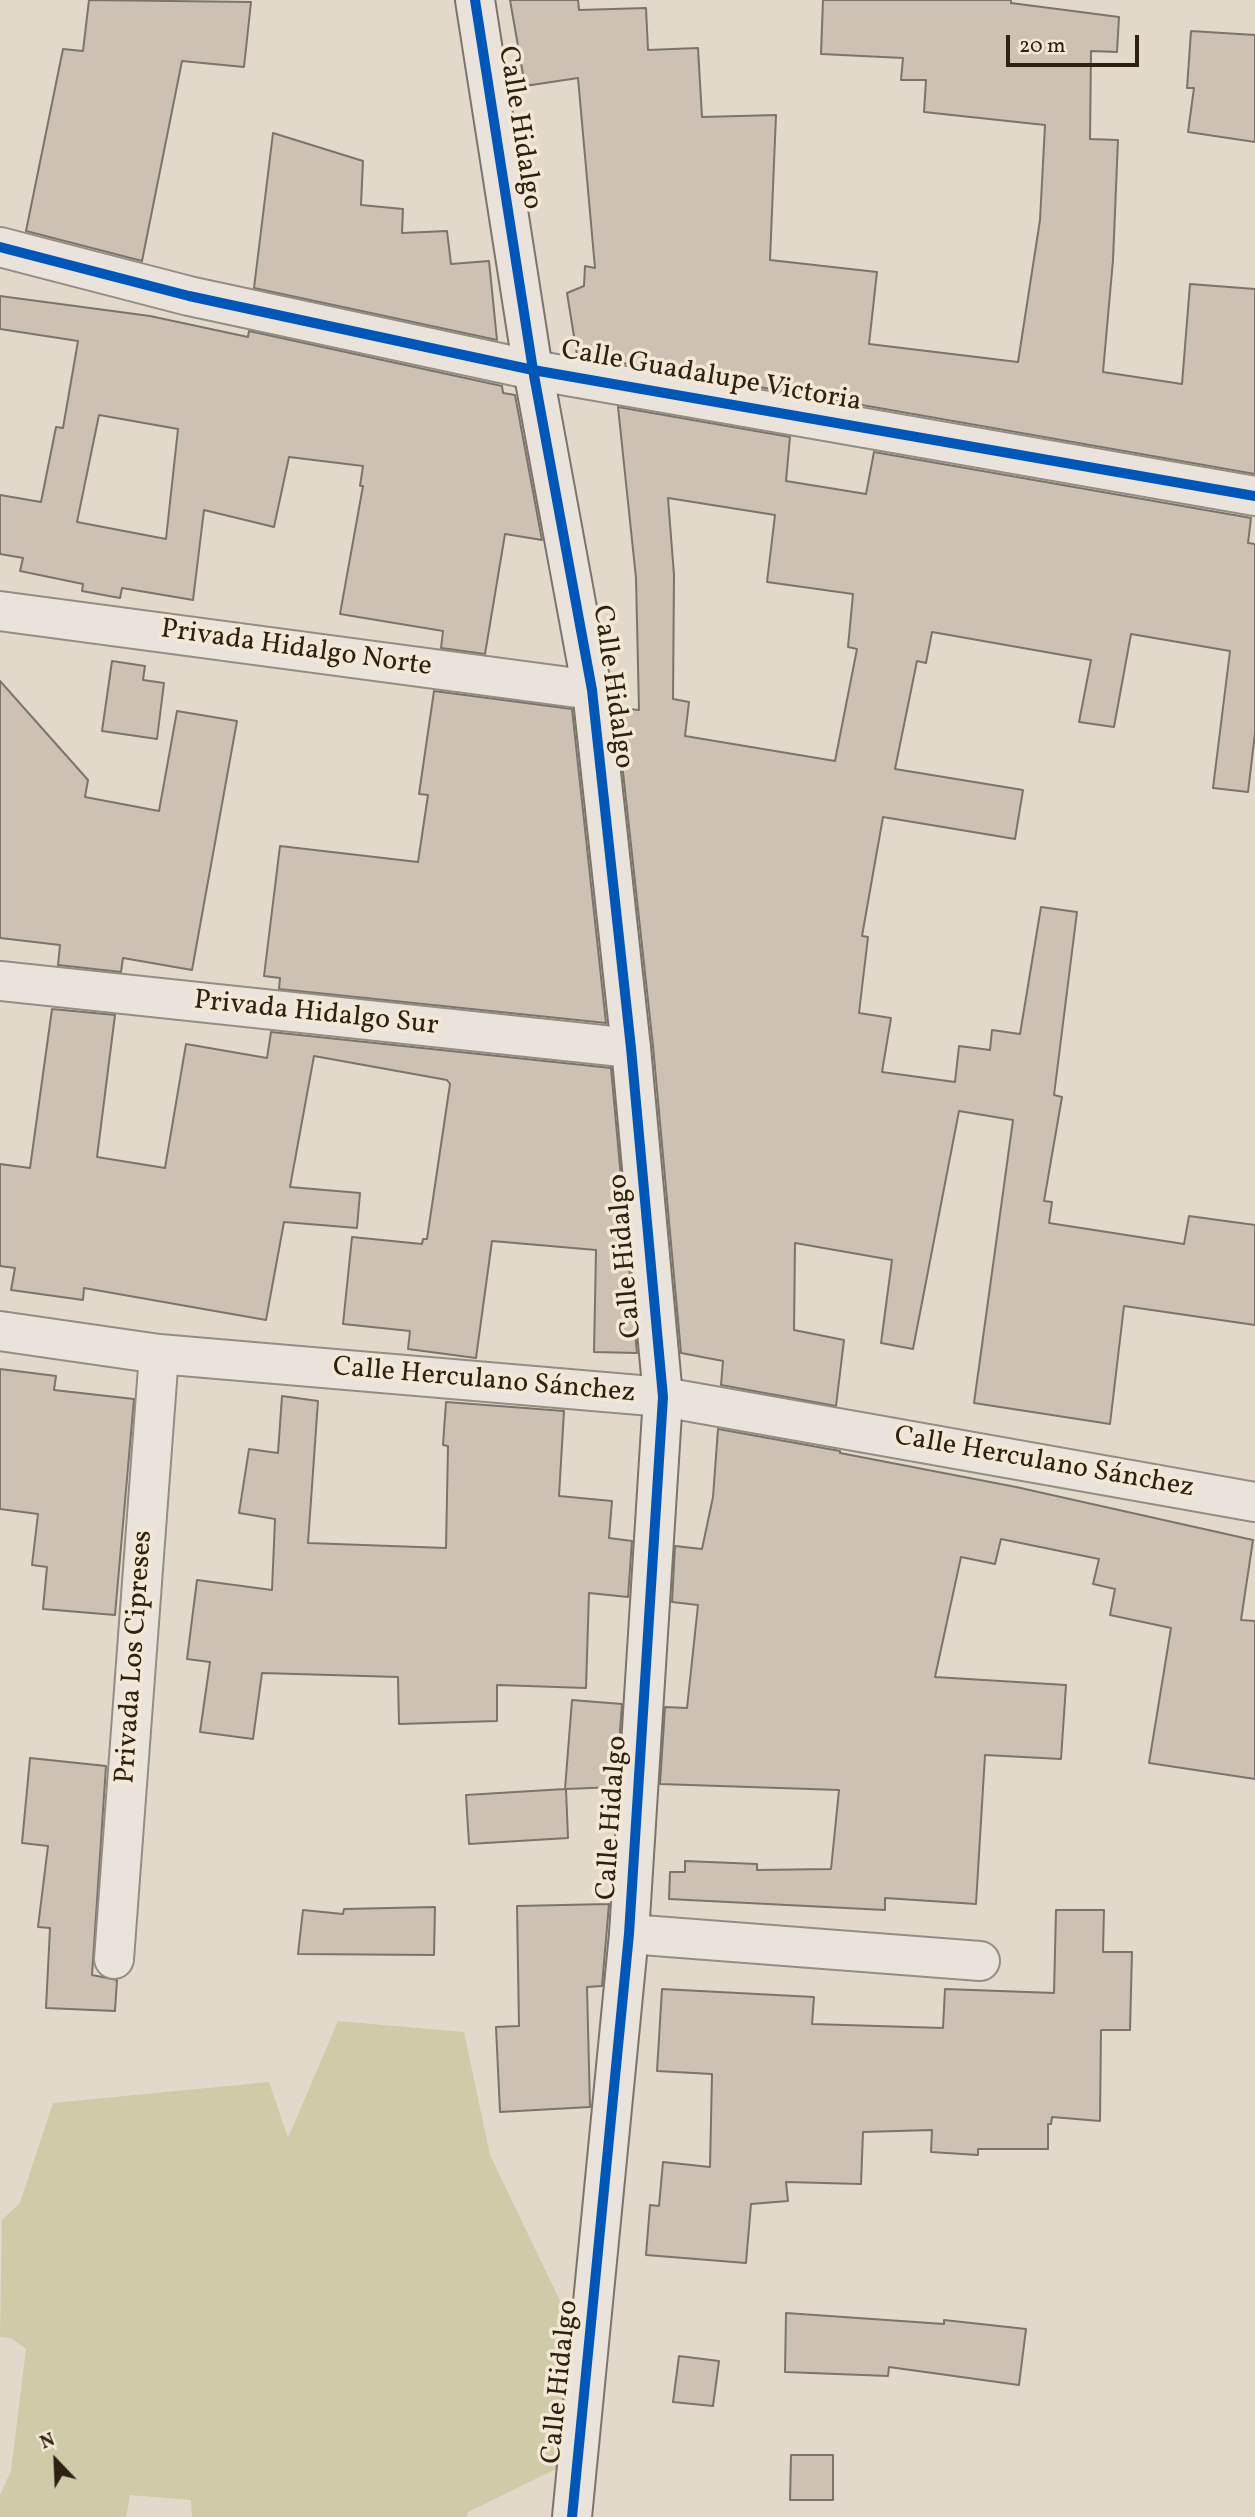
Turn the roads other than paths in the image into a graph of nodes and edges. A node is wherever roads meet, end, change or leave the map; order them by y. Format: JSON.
{"nodes":[{"id":1,"x":475,"y":0,"type":"edge"},
{"id":2,"x":0,"y":247,"type":"edge"},
{"id":3,"x":533,"y":370,"type":"junction"},
{"id":4,"x":1255,"y":496,"type":"edge"},
{"id":5,"x":0,"y":611,"type":"edge"},
{"id":6,"x":592,"y":690,"type":"junction"},
{"id":7,"x":0,"y":981,"type":"edge"},
{"id":8,"x":631,"y":1048,"type":"junction"},
{"id":9,"x":0,"y":1331,"type":"edge"},
{"id":10,"x":159,"y":1354,"type":"junction"},
{"id":11,"x":663,"y":1397,"type":"junction"},
{"id":12,"x":1255,"y":1502,"type":"edge"},
{"id":13,"x":629,"y":1934,"type":"junction"},
{"id":14,"x":114,"y":1959,"type":"dead end"},
{"id":15,"x":980,"y":1961,"type":"dead end"},
{"id":16,"x":572,"y":2517,"type":"edge"}],
"edges":[{"from":1,"to":3,"type":"street","name":"Calle Hidalgo"},
{"from":2,"to":3,"type":"street","name":"Calle Guadalupe Victoria"},
{"from":3,"to":4,"type":"street","name":"Calle Guadalupe Victoria"},
{"from":3,"to":6,"type":"street","name":"Calle Hidalgo"},
{"from":5,"to":6,"type":"street","name":"Privada Hidalgo Norte"},
{"from":6,"to":8,"type":"street","name":"Calle Hidalgo"},
{"from":7,"to":8,"type":"street","name":"Privada Hidalgo Sur"},
{"from":8,"to":11,"type":"street","name":"Calle Hidalgo"},
{"from":9,"to":10,"type":"street","name":"Calle Herculano Sánchez"},
{"from":10,"to":11,"type":"street","name":"Calle Herculano Sánchez"},
{"from":10,"to":14,"type":"street","name":"Privada Los Cipreses"},
{"from":11,"to":12,"type":"street","name":"Calle Herculano Sánchez"},
{"from":11,"to":13,"type":"street","name":"Calle Hidalgo"},
{"from":13,"to":15,"type":"street"},
{"from":13,"to":16,"type":"street","name":"Calle Hidalgo"}]}
